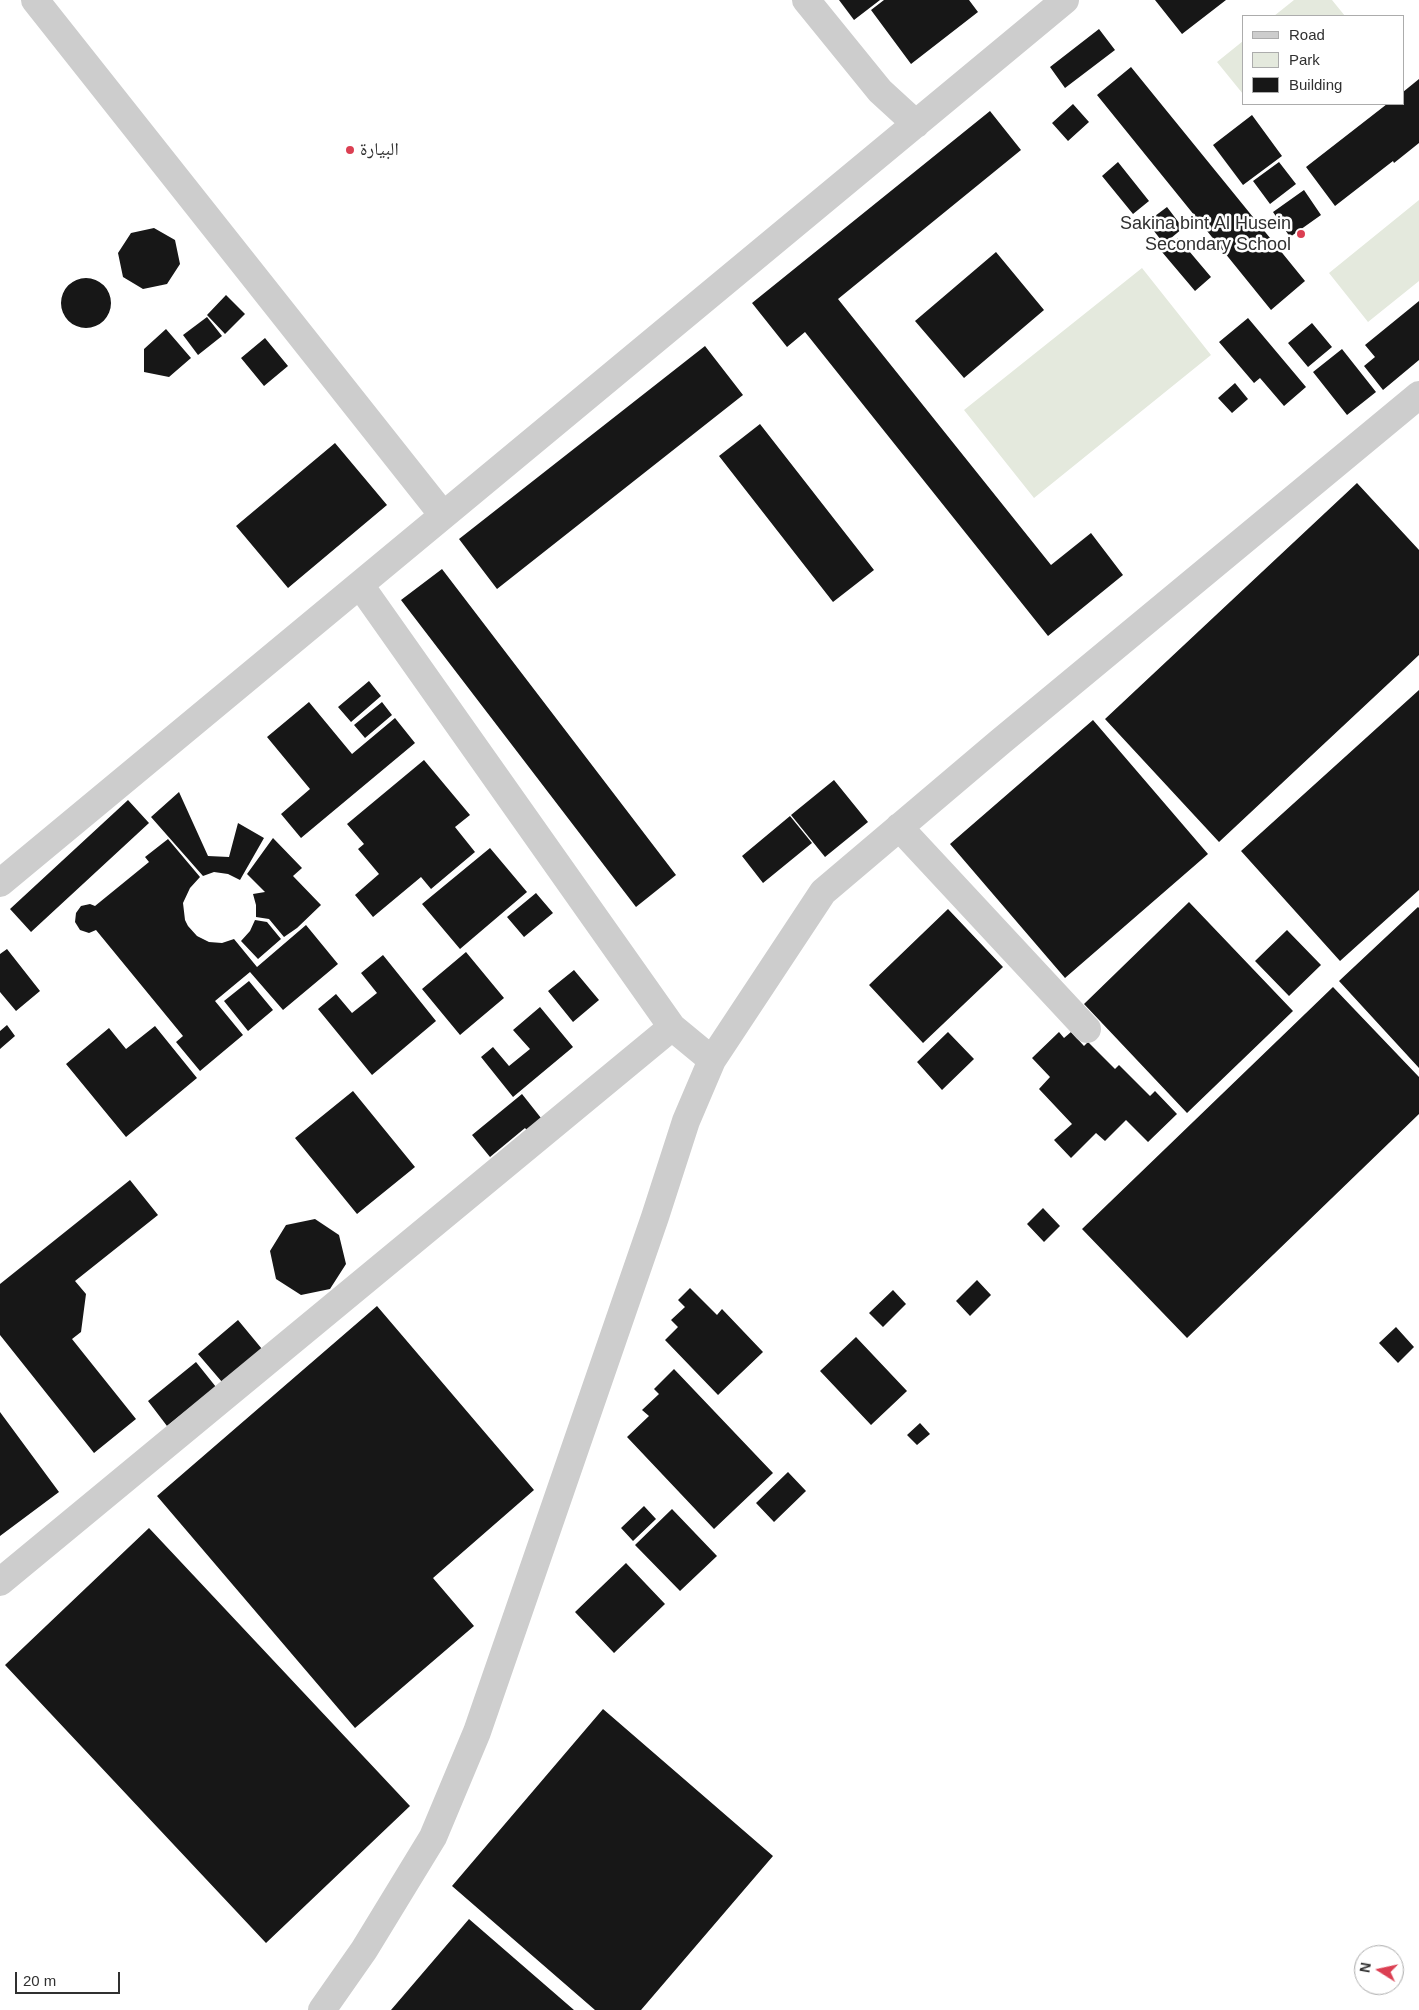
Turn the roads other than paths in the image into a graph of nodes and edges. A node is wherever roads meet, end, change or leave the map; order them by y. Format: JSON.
{"nodes":[{"id":1,"x":34,"y":0,"type":"edge"},
{"id":2,"x":806,"y":0,"type":"edge"},
{"id":3,"x":1065,"y":0,"type":"edge"},
{"id":4,"x":916,"y":124,"type":"junction"},
{"id":5,"x":1419,"y":395,"type":"edge"},
{"id":6,"x":443,"y":515,"type":"junction"},
{"id":7,"x":360,"y":585,"type":"junction"},
{"id":8,"x":899,"y":827,"type":"junction"},
{"id":9,"x":0,"y":883,"type":"edge"},
{"id":10,"x":672,"y":1028,"type":"junction"},
{"id":11,"x":1087,"y":1029,"type":"dead end"},
{"id":12,"x":712,"y":1060,"type":"junction"},
{"id":13,"x":0,"y":1582,"type":"edge"},
{"id":14,"x":322,"y":2010,"type":"edge"}],
"edges":[{"from":1,"to":6,"type":"street"},
{"from":2,"to":4,"type":"street"},
{"from":3,"to":4,"type":"street"},
{"from":4,"to":6,"type":"street"},
{"from":5,"to":8,"type":"street"},
{"from":6,"to":7,"type":"street"},
{"from":7,"to":9,"type":"street"},
{"from":7,"to":10,"type":"street"},
{"from":8,"to":11,"type":"street"},
{"from":8,"to":12,"type":"street"},
{"from":10,"to":12,"type":"street"},
{"from":10,"to":13,"type":"street"},
{"from":12,"to":14,"type":"street"}]}
